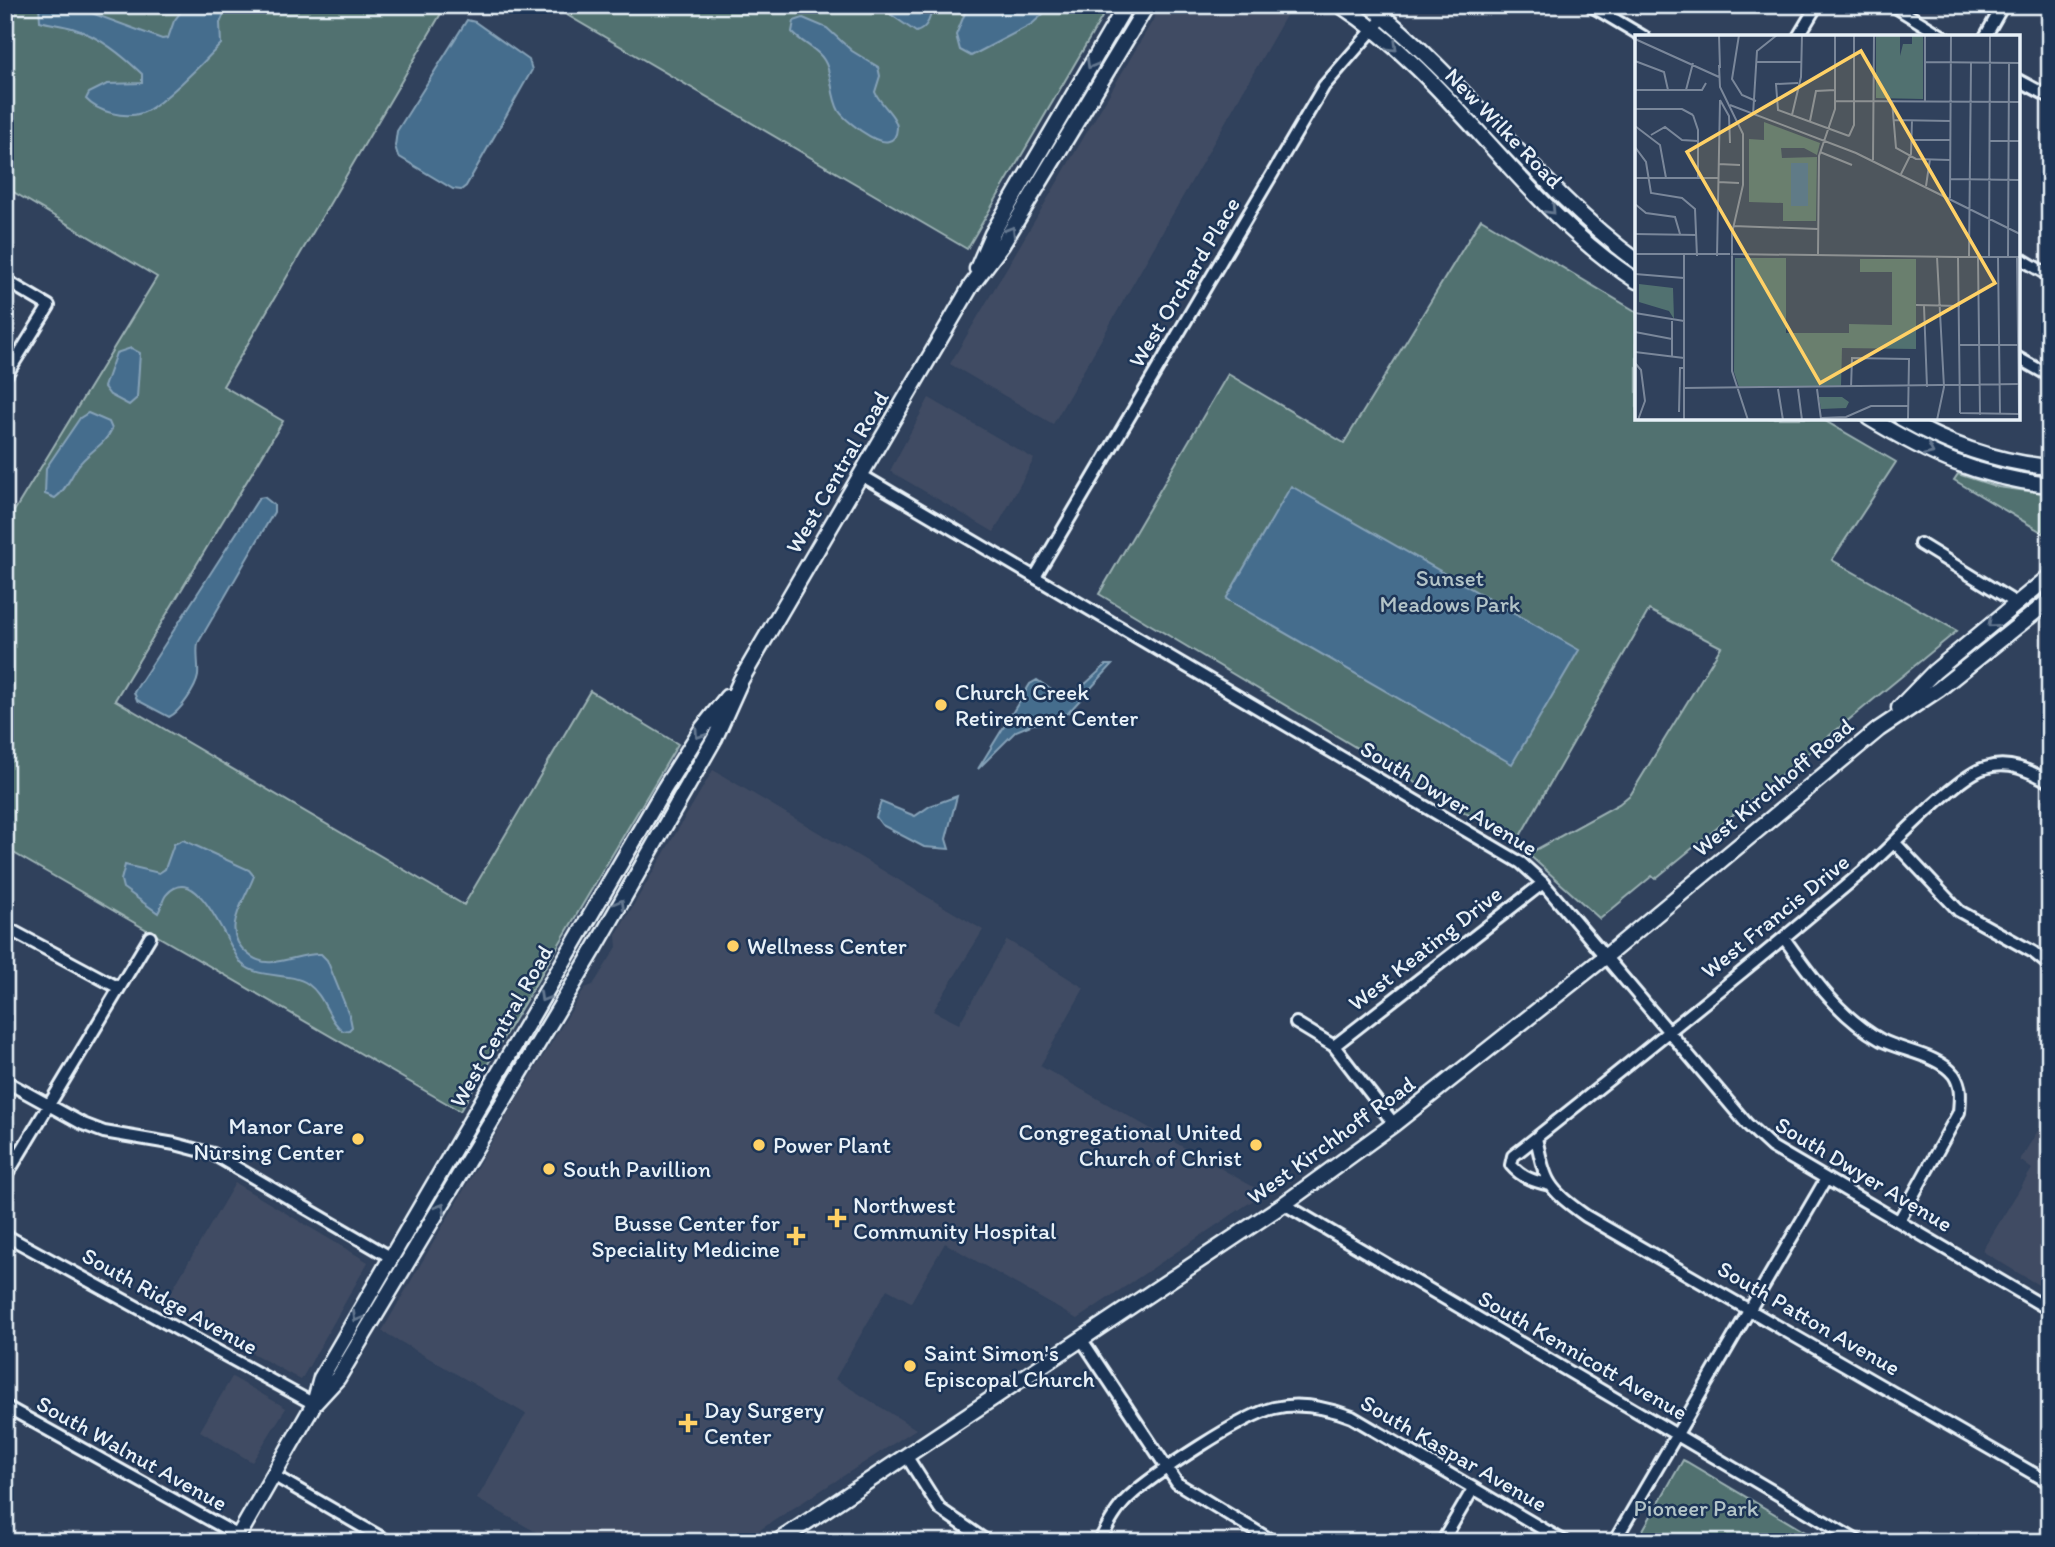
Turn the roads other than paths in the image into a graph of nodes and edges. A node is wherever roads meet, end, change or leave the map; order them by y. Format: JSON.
{"nodes":[{"id":1,"x":1126,"y":5,"type":"edge"},
{"id":2,"x":1147,"y":5,"type":"edge"},
{"id":3,"x":1339,"y":5,"type":"edge"},
{"id":4,"x":1369,"y":5,"type":"edge"},
{"id":5,"x":1590,"y":5,"type":"edge"},
{"id":6,"x":1817,"y":5,"type":"edge"},
{"id":7,"x":1892,"y":5,"type":"edge"},
{"id":8,"x":2003,"y":5,"type":"edge"},
{"id":9,"x":1378,"y":22,"type":"junction"},
{"id":10,"x":1641,"y":35,"type":"edge"},
{"id":11,"x":1799,"y":35,"type":"edge"},
{"id":12,"x":1941,"y":35,"type":"edge"},
{"id":13,"x":1986,"y":35,"type":"edge"},
{"id":14,"x":2020,"y":81,"type":"edge"},
{"id":15,"x":2050,"y":97,"type":"edge"},
{"id":16,"x":2020,"y":258,"type":"edge"},
{"id":17,"x":1635,"y":259,"type":"edge"},
{"id":18,"x":2050,"y":276,"type":"edge"},
{"id":19,"x":5,"y":280,"type":"edge"},
{"id":20,"x":1635,"y":280,"type":"edge"},
{"id":21,"x":971,"y":286,"type":"junction"},
{"id":22,"x":2020,"y":359,"type":"edge"},
{"id":23,"x":2050,"y":376,"type":"edge"},
{"id":24,"x":5,"y":377,"type":"edge"},
{"id":25,"x":1872,"y":420,"type":"edge"},
{"id":26,"x":1905,"y":420,"type":"edge"},
{"id":27,"x":2050,"y":467,"type":"edge"},
{"id":28,"x":862,"y":475,"type":"junction"},
{"id":29,"x":2050,"y":485,"type":"edge"},
{"id":30,"x":1920,"y":544,"type":"dead end"},
{"id":31,"x":1035,"y":577,"type":"junction"},
{"id":32,"x":2048,"y":581,"type":"edge"},
{"id":33,"x":2050,"y":600,"type":"edge"},
{"id":34,"x":2016,"y":603,"type":"junction"},
{"id":35,"x":741,"y":680,"type":"junction"},
{"id":36,"x":1879,"y":729,"type":"junction"},
{"id":37,"x":2050,"y":782,"type":"edge"},
{"id":38,"x":1895,"y":844,"type":"junction"},
{"id":39,"x":1543,"y":883,"type":"junction"},
{"id":40,"x":5,"y":927,"type":"edge"},
{"id":41,"x":150,"y":937,"type":"dead end"},
{"id":42,"x":1784,"y":938,"type":"junction"},
{"id":43,"x":1605,"y":957,"type":"junction"},
{"id":44,"x":2050,"y":966,"type":"edge"},
{"id":45,"x":119,"y":988,"type":"junction"},
{"id":46,"x":1296,"y":1024,"type":"dead end"},
{"id":47,"x":1666,"y":1031,"type":"junction"},
{"id":48,"x":1334,"y":1046,"type":"junction"},
{"id":49,"x":5,"y":1081,"type":"edge"},
{"id":50,"x":49,"y":1105,"type":"junction"},
{"id":51,"x":1394,"y":1124,"type":"junction"},
{"id":52,"x":1536,"y":1138,"type":"junction"},
{"id":53,"x":5,"y":1178,"type":"edge"},
{"id":54,"x":1826,"y":1180,"type":"junction"},
{"id":55,"x":1550,"y":1185,"type":"junction"},
{"id":56,"x":1284,"y":1203,"type":"junction"},
{"id":57,"x":1899,"y":1221,"type":"junction"},
{"id":58,"x":5,"y":1235,"type":"edge"},
{"id":59,"x":391,"y":1258,"type":"junction"},
{"id":60,"x":1750,"y":1308,"type":"junction"},
{"id":61,"x":2050,"y":1310,"type":"edge"},
{"id":62,"x":1082,"y":1340,"type":"junction"},
{"id":63,"x":314,"y":1404,"type":"junction"},
{"id":64,"x":5,"y":1406,"type":"edge"},
{"id":65,"x":1676,"y":1434,"type":"junction"},
{"id":66,"x":907,"y":1457,"type":"junction"},
{"id":67,"x":1169,"y":1470,"type":"junction"},
{"id":68,"x":273,"y":1475,"type":"junction"},
{"id":69,"x":2050,"y":1483,"type":"edge"},
{"id":70,"x":1473,"y":1489,"type":"junction"},
{"id":71,"x":237,"y":1539,"type":"edge"},
{"id":72,"x":1273,"y":1541,"type":"edge"},
{"id":73,"x":389,"y":1542,"type":"edge"},
{"id":74,"x":777,"y":1542,"type":"edge"},
{"id":75,"x":988,"y":1542,"type":"edge"},
{"id":76,"x":1099,"y":1542,"type":"edge"},
{"id":77,"x":1442,"y":1542,"type":"edge"},
{"id":78,"x":1565,"y":1542,"type":"edge"},
{"id":79,"x":1614,"y":1542,"type":"edge"},
{"id":80,"x":1859,"y":1542,"type":"edge"}],
"edges":[{"from":1,"to":21,"type":"main road","name":"West Central Road","one_way":true},
{"from":21,"to":2,"type":"main road","name":"West Central Road","one_way":true},
{"from":3,"to":9,"type":"main road","name":"New Wilke Road"},
{"from":4,"to":9,"type":"main road","name":"New Wilke Road"},
{"from":5,"to":10,"type":"street"},
{"from":6,"to":11,"type":"street"},
{"from":7,"to":12,"type":"street"},
{"from":8,"to":13,"type":"street"},
{"from":9,"to":17,"type":"main road","name":"New Wilke Road"},
{"from":9,"to":20,"type":"main road","name":"New Wilke Road","one_way":true},
{"from":9,"to":31,"type":"street","name":"West Orchard Place"},
{"from":14,"to":15,"type":"street"},
{"from":16,"to":18,"type":"street"},
{"from":19,"to":24,"type":"street"},
{"from":21,"to":28,"type":"main road","name":"West Central Road"},
{"from":22,"to":23,"type":"street"},
{"from":25,"to":29,"type":"main road","one_way":true},
{"from":26,"to":27,"type":"main road"},
{"from":28,"to":31,"type":"street","name":"South Dwyer Avenue"},
{"from":28,"to":35,"type":"main road","name":"West Central Road"},
{"from":30,"to":34,"type":"street"},
{"from":31,"to":39,"type":"street","name":"South Dwyer Avenue"},
{"from":32,"to":34,"type":"main road","name":"West Kirchhoff Road"},
{"from":33,"to":36,"type":"main road","name":"West Kirchhoff Road"},
{"from":34,"to":36,"type":"main road","name":"West Kirchhoff Road","one_way":true},
{"from":35,"to":59,"type":"main road","name":"West Central Road","one_way":true},
{"from":63,"to":35,"type":"main road","name":"West Central Road","one_way":true},
{"from":36,"to":43,"type":"main road","name":"West Kirchhoff Road"},
{"from":37,"to":38,"type":"street","name":"West Francis Drive"},
{"from":38,"to":42,"type":"street","name":"West Francis Drive"},
{"from":38,"to":44,"type":"street"},
{"from":39,"to":43,"type":"street","name":"South Dwyer Avenue"},
{"from":39,"to":48,"type":"street","name":"West Keating Drive"},
{"from":40,"to":45,"type":"street"},
{"from":41,"to":45,"type":"street"},
{"from":42,"to":47,"type":"street","name":"West Francis Drive"},
{"from":42,"to":57,"type":"street"},
{"from":43,"to":47,"type":"street","name":"South Dwyer Avenue"},
{"from":43,"to":51,"type":"main road","name":"West Kirchhoff Road"},
{"from":45,"to":50,"type":"street"},
{"from":46,"to":48,"type":"street"},
{"from":47,"to":52,"type":"street","name":"West Francis Drive"},
{"from":47,"to":54,"type":"street","name":"South Dwyer Avenue"},
{"from":48,"to":51,"type":"street"},
{"from":49,"to":50,"type":"street"},
{"from":50,"to":53,"type":"street"},
{"from":50,"to":59,"type":"street"},
{"from":51,"to":56,"type":"main road","name":"West Kirchhoff Road"},
{"from":52,"to":55,"type":"street","name":"South Patton Avenue"},
{"from":52,"to":55,"type":"street","name":"South Patton Avenue"},
{"from":54,"to":57,"type":"street","name":"South Dwyer Avenue"},
{"from":54,"to":60,"type":"street"},
{"from":55,"to":60,"type":"street","name":"South Patton Avenue"},
{"from":56,"to":62,"type":"main road","name":"West Kirchhoff Road"},
{"from":56,"to":65,"type":"street","name":"South Kennicott Avenue"},
{"from":57,"to":61,"type":"street","name":"South Dwyer Avenue"},
{"from":58,"to":63,"type":"street","name":"South Ridge Avenue"},
{"from":59,"to":63,"type":"main road","name":"West Central Road","one_way":true},
{"from":60,"to":65,"type":"street"},
{"from":60,"to":69,"type":"street","name":"South Patton Avenue"},
{"from":62,"to":66,"type":"main road","name":"West Kirchhoff Road"},
{"from":62,"to":67,"type":"street"},
{"from":63,"to":68,"type":"main road","name":"West Central Road"},
{"from":64,"to":71,"type":"street","name":"South Walnut Avenue"},
{"from":65,"to":79,"type":"street"},
{"from":65,"to":80,"type":"street","name":"South Kennicott Avenue"},
{"from":66,"to":74,"type":"main road","name":"West Kirchhoff Road"},
{"from":66,"to":75,"type":"street"},
{"from":67,"to":70,"type":"street","name":"South Kaspar Avenue"},
{"from":67,"to":72,"type":"street"},
{"from":67,"to":76,"type":"street","name":"South Kaspar Avenue"},
{"from":68,"to":71,"type":"main road","name":"West Central Road"},
{"from":68,"to":73,"type":"street"},
{"from":70,"to":77,"type":"street"},
{"from":70,"to":78,"type":"street","name":"South Kaspar Avenue"}]}
